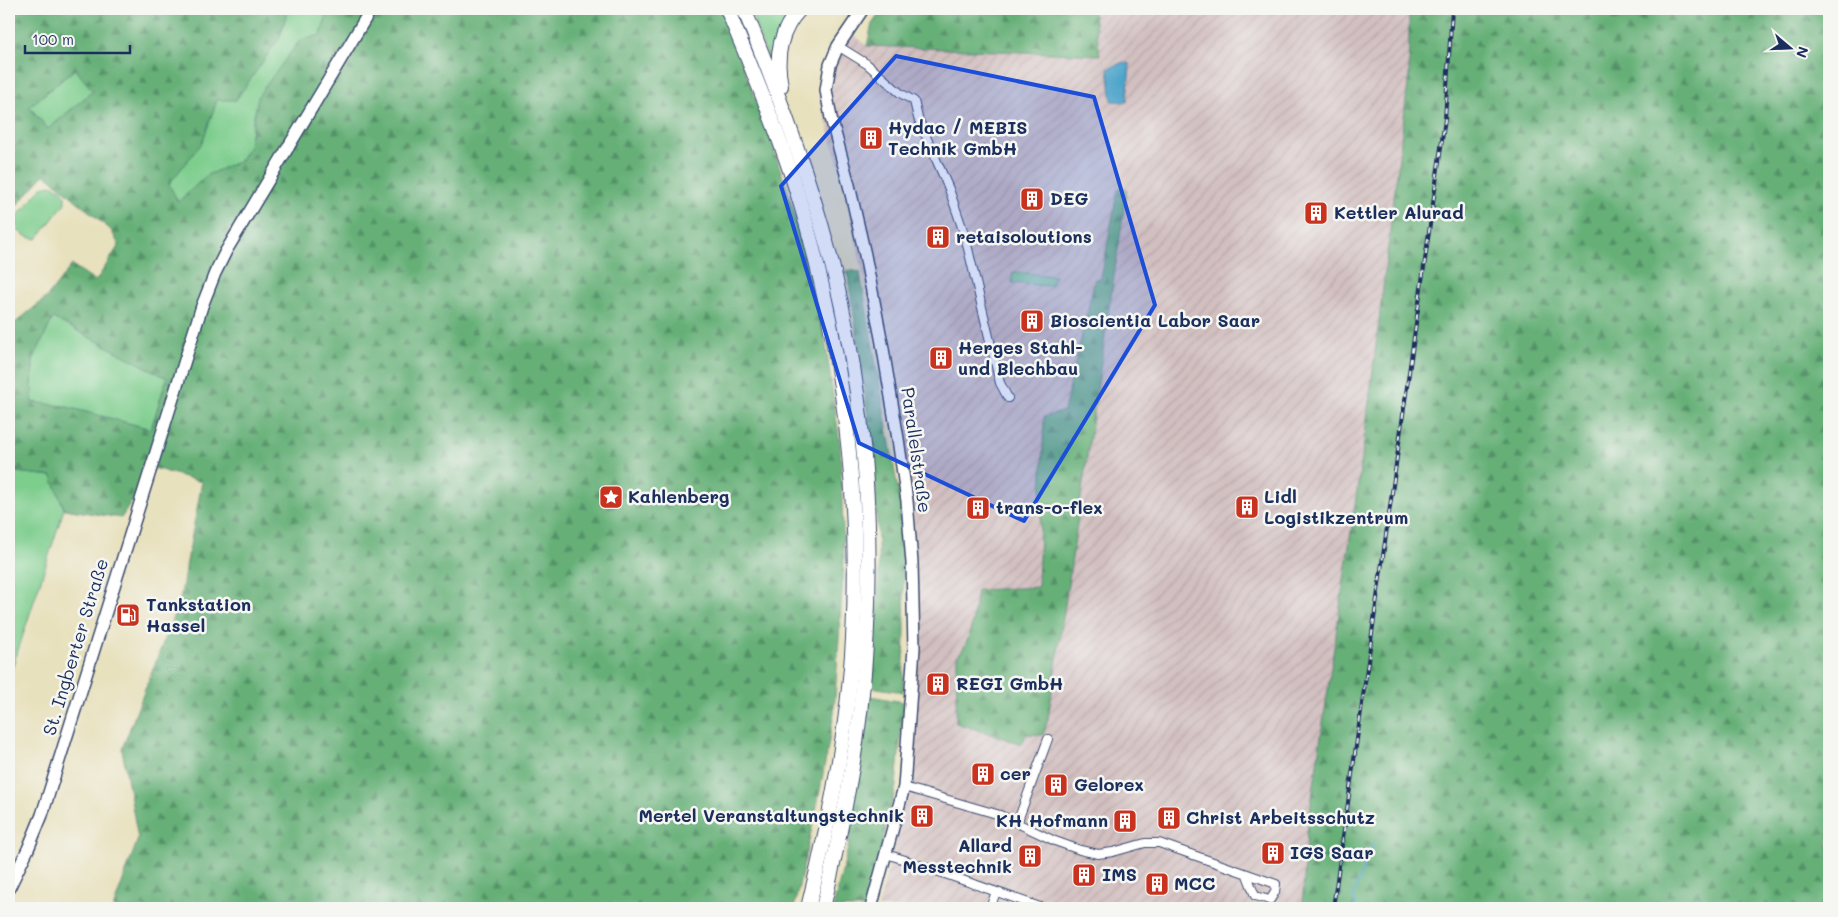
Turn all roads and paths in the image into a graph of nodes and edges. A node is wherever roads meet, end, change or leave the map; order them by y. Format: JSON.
{"nodes":[{"id":1,"x":370,"y":9,"type":"edge"},
{"id":2,"x":727,"y":9,"type":"edge"},
{"id":3,"x":744,"y":9,"type":"edge"},
{"id":4,"x":800,"y":9,"type":"edge"},
{"id":5,"x":864,"y":9,"type":"edge"},
{"id":6,"x":838,"y":46,"type":"junction"},
{"id":7,"x":789,"y":122,"type":"junction"},
{"id":8,"x":1008,"y":398,"type":"dead end"},
{"id":9,"x":1048,"y":739,"type":"dead end"},
{"id":10,"x":904,"y":788,"type":"junction"},
{"id":11,"x":1017,"y":823,"type":"junction"},
{"id":12,"x":886,"y":854,"type":"junction"},
{"id":13,"x":1247,"y":875,"type":"dead end"},
{"id":14,"x":9,"y":888,"type":"edge"},
{"id":15,"x":996,"y":892,"type":"junction"},
{"id":16,"x":808,"y":908,"type":"edge"},
{"id":17,"x":822,"y":908,"type":"edge"},
{"id":18,"x":871,"y":908,"type":"edge"},
{"id":19,"x":990,"y":908,"type":"edge"},
{"id":20,"x":1043,"y":908,"type":"edge"}],
"edges":[{"from":1,"to":14,"type":"main road","name":"St. Ingberter Straße"},
{"from":2,"to":16,"type":"highway"},
{"from":3,"to":7,"type":"highway"},
{"from":4,"to":7,"type":"highway"},
{"from":5,"to":6,"type":"main road","name":"Parallelstraße"},
{"from":6,"to":8,"type":"street"},
{"from":6,"to":10,"type":"main road","name":"Parallelstraße"},
{"from":7,"to":17,"type":"highway"},
{"from":9,"to":11,"type":"street"},
{"from":10,"to":11,"type":"street"},
{"from":10,"to":12,"type":"main road","name":"Parallelstraße"},
{"from":11,"to":13,"type":"street"},
{"from":12,"to":15,"type":"street"},
{"from":12,"to":18,"type":"main road","name":"Parallelstraße"},
{"from":15,"to":19,"type":"street"},
{"from":15,"to":20,"type":"street"}]}
